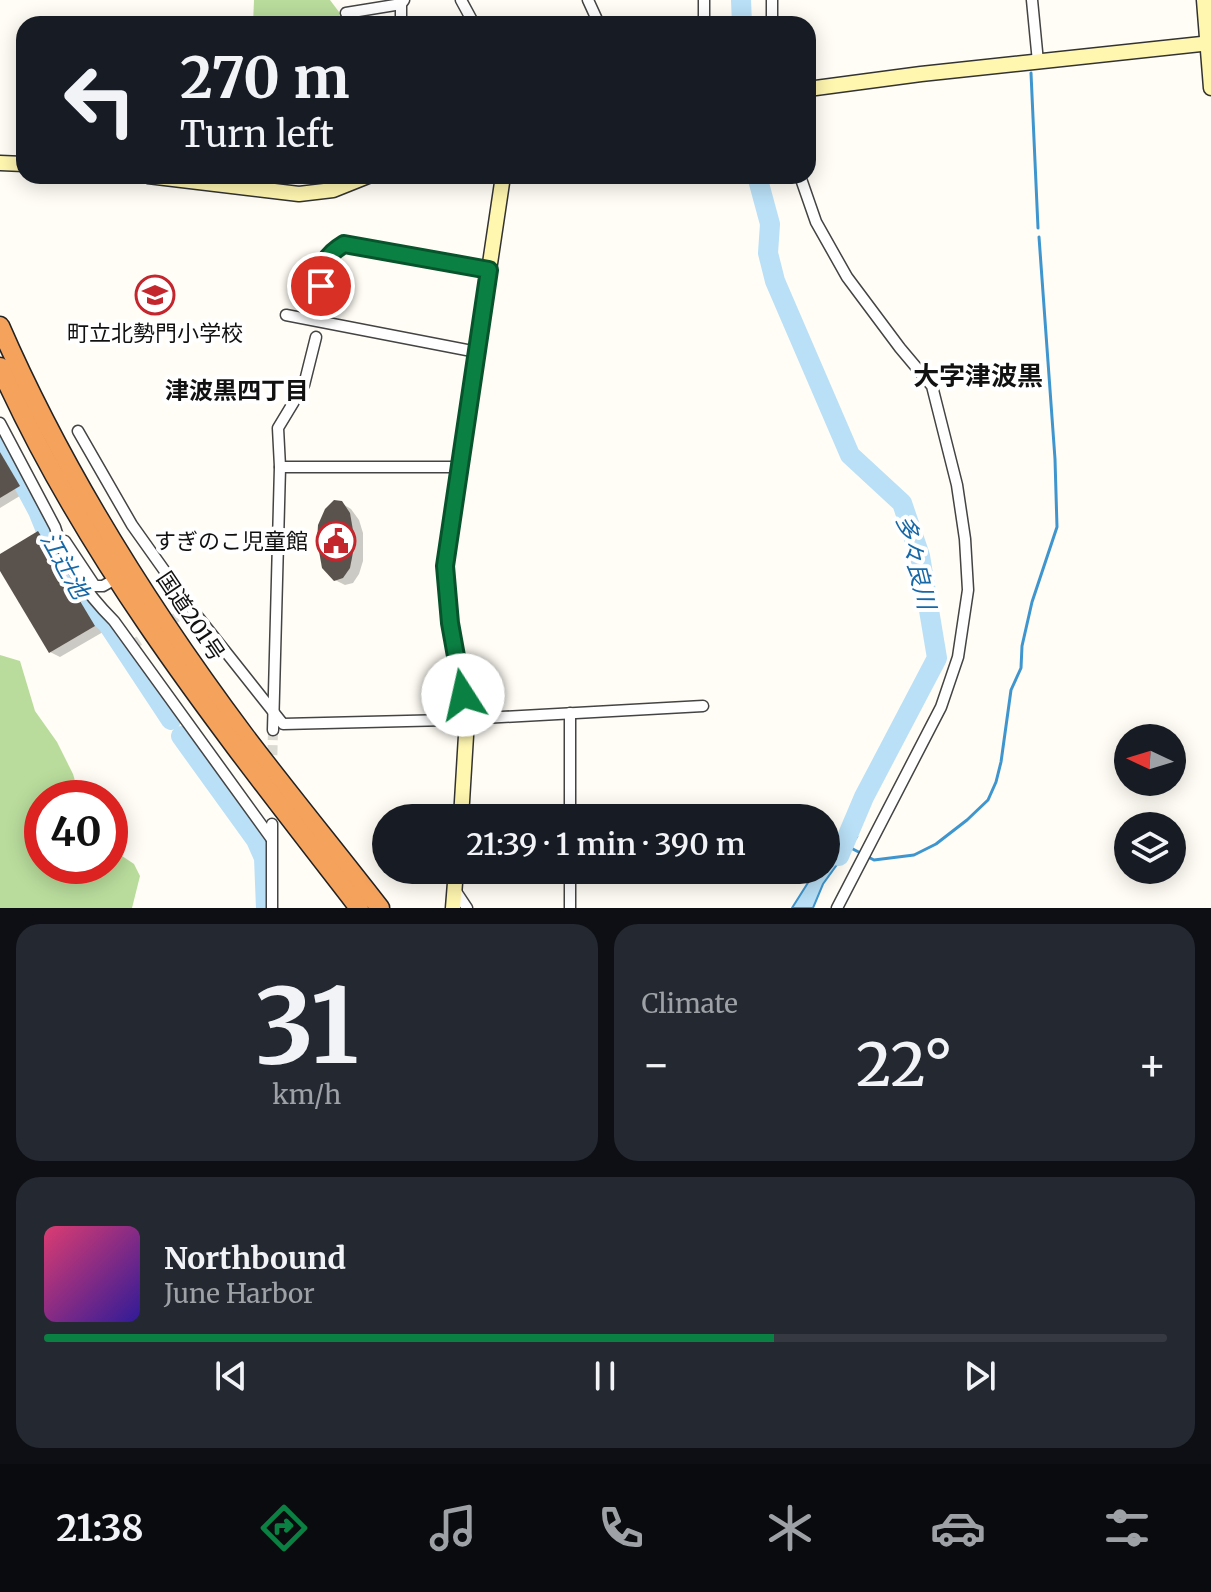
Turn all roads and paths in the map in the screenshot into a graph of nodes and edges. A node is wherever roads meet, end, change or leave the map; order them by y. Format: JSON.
{"nodes":[{"id":1,"x":1032,"y":0,"type":"edge"},
{"id":2,"x":1204,"y":0,"type":"edge"},
{"id":3,"x":402,"y":2,"type":"edge"},
{"id":4,"x":346,"y":13,"type":"dead end"},
{"id":5,"x":1210,"y":43,"type":"edge"},
{"id":6,"x":1038,"y":62,"type":"junction"},
{"id":7,"x":816,"y":88,"type":"edge"},
{"id":8,"x":1211,"y":88,"type":"edge"},
{"id":9,"x":215,"y":184,"type":"edge"},
{"id":10,"x":348,"y":184,"type":"edge"},
{"id":11,"x":502,"y":184,"type":"edge"},
{"id":12,"x":803,"y":184,"type":"edge"},
{"id":13,"x":489,"y":270,"type":"junction"},
{"id":14,"x":318,"y":307,"type":"dead end"},
{"id":15,"x":286,"y":315,"type":"dead end"},
{"id":16,"x":0,"y":326,"type":"edge"},
{"id":17,"x":316,"y":337,"type":"dead end"},
{"id":18,"x":477,"y":352,"type":"junction"},
{"id":19,"x":0,"y":367,"type":"edge"},
{"id":20,"x":0,"y":423,"type":"edge"},
{"id":21,"x":78,"y":431,"type":"dead end"},
{"id":22,"x":280,"y":467,"type":"junction"},
{"id":23,"x":460,"y":467,"type":"junction"},
{"id":24,"x":55,"y":527,"type":"junction"},
{"id":25,"x":117,"y":578,"type":"junction"},
{"id":26,"x":703,"y":706,"type":"dead end"},
{"id":27,"x":570,"y":713,"type":"junction"},
{"id":28,"x":273,"y":714,"type":"junction"},
{"id":29,"x":467,"y":719,"type":"junction"},
{"id":30,"x":273,"y":730,"type":"tunnel mouth"},
{"id":31,"x":462,"y":804,"type":"edge"},
{"id":32,"x":570,"y":804,"type":"edge"},
{"id":33,"x":272,"y":824,"type":"dead end"},
{"id":34,"x":271,"y":838,"type":"junction"},
{"id":35,"x":455,"y":884,"type":"edge"},
{"id":36,"x":570,"y":884,"type":"edge"},
{"id":37,"x":455,"y":890,"type":"junction"},
{"id":38,"x":272,"y":908,"type":"edge"},
{"id":39,"x":359,"y":908,"type":"edge"},
{"id":40,"x":380,"y":908,"type":"edge"},
{"id":41,"x":453,"y":908,"type":"edge"},
{"id":42,"x":467,"y":908,"type":"edge"},
{"id":43,"x":570,"y":908,"type":"edge"},
{"id":44,"x":837,"y":908,"type":"edge"}],
"edges":[{"from":1,"to":6,"type":"street"},
{"from":2,"to":5,"type":"street"},
{"from":3,"to":4,"type":"street"},
{"from":5,"to":6,"type":"street"},
{"from":5,"to":8,"type":"street"},
{"from":6,"to":7,"type":"street"},
{"from":9,"to":10,"type":"street"},
{"from":11,"to":13,"type":"street"},
{"from":12,"to":44,"type":"street"},
{"from":13,"to":14,"type":"street"},
{"from":13,"to":18,"type":"street"},
{"from":15,"to":18,"type":"street"},
{"from":16,"to":40,"type":"highway","name":"国道201号"},
{"from":17,"to":22,"type":"street"},
{"from":18,"to":23,"type":"street"},
{"from":19,"to":25,"type":"highway","name":"国道201号"},
{"from":20,"to":24,"type":"street"},
{"from":21,"to":28,"type":"street"},
{"from":22,"to":23,"type":"street"},
{"from":22,"to":28,"type":"street"},
{"from":23,"to":29,"type":"street"},
{"from":24,"to":25,"type":"street"},
{"from":24,"to":34,"type":"street"},
{"from":25,"to":39,"type":"highway","name":"国道201号"},
{"from":26,"to":27,"type":"street"},
{"from":27,"to":29,"type":"street"},
{"from":27,"to":32,"type":"street"},
{"from":28,"to":29,"type":"street"},
{"from":28,"to":30,"type":"street"},
{"from":29,"to":31,"type":"street"},
{"from":33,"to":34,"type":"street"},
{"from":34,"to":38,"type":"street"},
{"from":35,"to":37,"type":"street"},
{"from":36,"to":43,"type":"street"},
{"from":37,"to":41,"type":"street"},
{"from":37,"to":42,"type":"street"}]}
